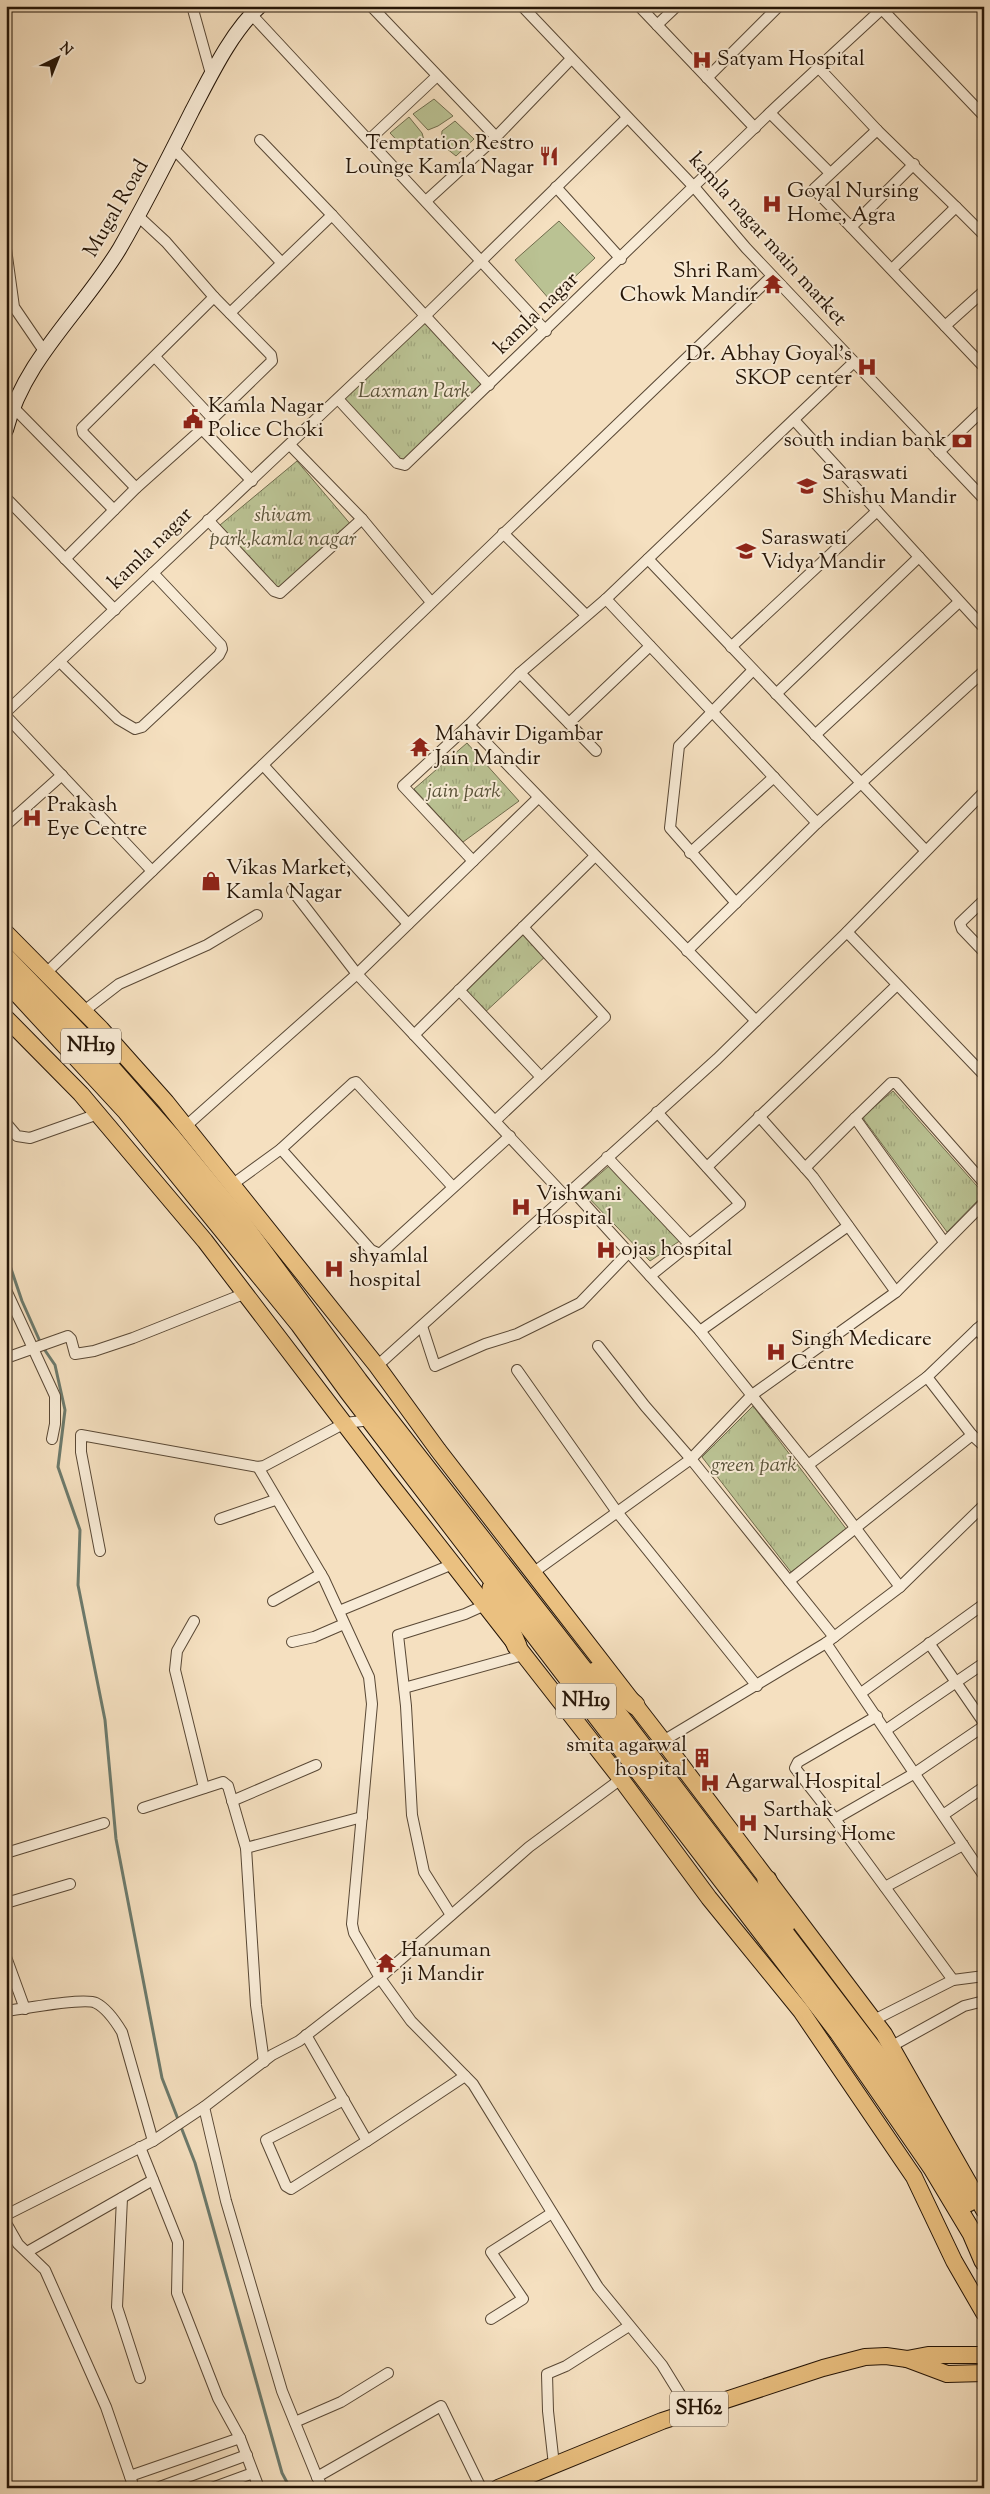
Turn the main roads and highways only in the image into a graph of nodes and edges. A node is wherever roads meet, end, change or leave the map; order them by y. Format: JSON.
{"nodes":[{"id":1,"x":6,"y":933,"type":"edge"},
{"id":2,"x":6,"y":958,"type":"edge"},
{"id":3,"x":6,"y":980,"type":"edge"},
{"id":4,"x":7,"y":1020,"type":"edge"},
{"id":5,"x":480,"y":1561,"type":"junction"},
{"id":6,"x":558,"y":1639,"type":"junction"},
{"id":7,"x":520,"y":1650,"type":"junction"},
{"id":8,"x":635,"y":1705,"type":"junction"},
{"id":9,"x":766,"y":1880,"type":"junction"},
{"id":10,"x":793,"y":1947,"type":"junction"},
{"id":11,"x":984,"y":2210,"type":"edge"},
{"id":12,"x":984,"y":2229,"type":"edge"},
{"id":13,"x":984,"y":2261,"type":"edge"},
{"id":14,"x":984,"y":2313,"type":"edge"},
{"id":15,"x":984,"y":2355,"type":"edge"},
{"id":16,"x":906,"y":2359,"type":"junction"},
{"id":17,"x":984,"y":2372,"type":"edge"},
{"id":18,"x":498,"y":2488,"type":"edge"}],
"edges":[{"from":1,"to":8,"type":"main road"},
{"from":2,"to":6,"type":"highway","number":"NH19"},
{"from":3,"to":5,"type":"highway","number":"NH19"},
{"from":4,"to":7,"type":"main road"},
{"from":5,"to":7,"type":"highway"},
{"from":5,"to":13,"type":"highway","number":"NH19"},
{"from":6,"to":8,"type":"highway"},
{"from":6,"to":10,"type":"highway","number":"NH19"},
{"from":7,"to":14,"type":"main road"},
{"from":8,"to":9,"type":"main road"},
{"from":9,"to":10,"type":"highway"},
{"from":9,"to":11,"type":"main road"},
{"from":10,"to":12,"type":"highway","number":"NH19"},
{"from":15,"to":16,"type":"main road","number":"SH62"},
{"from":16,"to":17,"type":"main road","number":"SH62"},
{"from":16,"to":18,"type":"main road","number":"SH62"}]}
